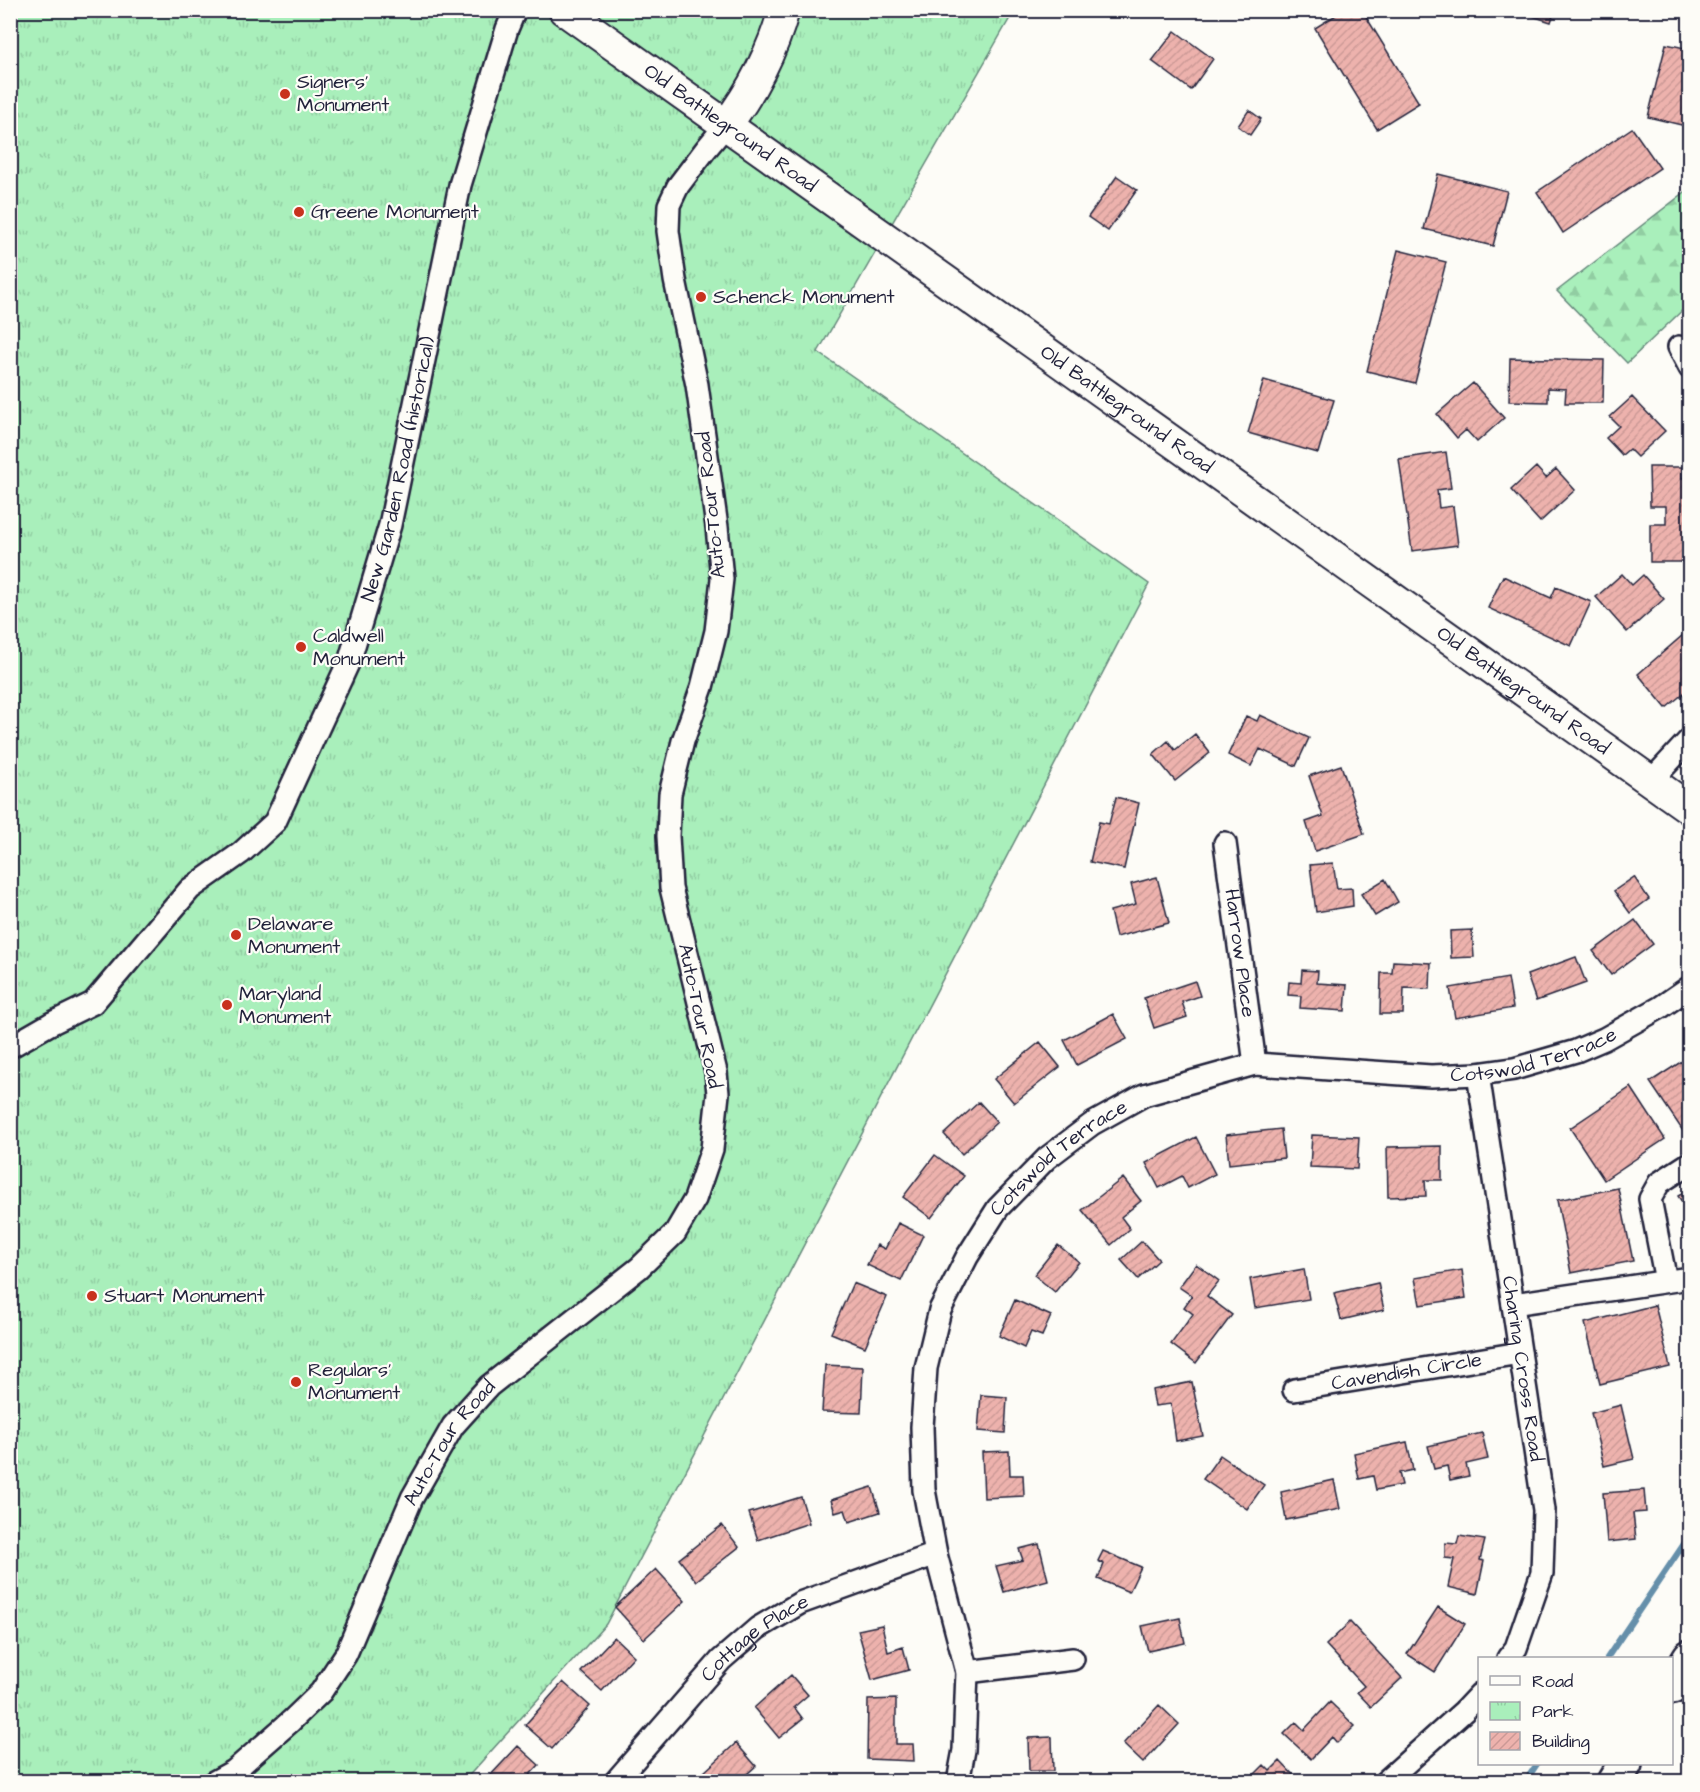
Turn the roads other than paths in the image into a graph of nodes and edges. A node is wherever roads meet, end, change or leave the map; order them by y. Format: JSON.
{"nodes":[{"id":1,"x":515,"y":10,"type":"edge"},
{"id":2,"x":564,"y":10,"type":"edge"},
{"id":3,"x":784,"y":10,"type":"edge"},
{"id":4,"x":726,"y":125,"type":"junction"},
{"id":5,"x":1679,"y":347,"type":"dead end"},
{"id":6,"x":1689,"y":368,"type":"edge"},
{"id":7,"x":1689,"y":739,"type":"edge"},
{"id":8,"x":1651,"y":782,"type":"junction"},
{"id":9,"x":1689,"y":809,"type":"edge"},
{"id":10,"x":1225,"y":843,"type":"dead end"},
{"id":11,"x":1689,"y":987,"type":"edge"},
{"id":12,"x":10,"y":1047,"type":"edge"},
{"id":13,"x":1255,"y":1064,"type":"junction"},
{"id":14,"x":1478,"y":1074,"type":"junction"},
{"id":15,"x":1689,"y":1163,"type":"edge"},
{"id":16,"x":1689,"y":1278,"type":"edge"},
{"id":17,"x":1666,"y":1281,"type":"junction"},
{"id":18,"x":1513,"y":1304,"type":"junction"},
{"id":19,"x":1520,"y":1353,"type":"junction"},
{"id":20,"x":1294,"y":1390,"type":"dead end"},
{"id":21,"x":936,"y":1554,"type":"junction"},
{"id":22,"x":1509,"y":1657,"type":"edge"},
{"id":23,"x":1689,"y":1658,"type":"edge"},
{"id":24,"x":1073,"y":1659,"type":"dead end"},
{"id":25,"x":967,"y":1672,"type":"junction"},
{"id":26,"x":1673,"y":1684,"type":"edge"},
{"id":27,"x":1478,"y":1695,"type":"edge"},
{"id":28,"x":1624,"y":1765,"type":"edge"},
{"id":29,"x":214,"y":1782,"type":"edge"},
{"id":30,"x":615,"y":1782,"type":"edge"},
{"id":31,"x":958,"y":1782,"type":"edge"},
{"id":32,"x":1385,"y":1782,"type":"edge"},
{"id":33,"x":1614,"y":1782,"type":"edge"}],
"edges":[{"from":1,"to":12,"type":"street","name":"New Garden Road (historical)"},
{"from":2,"to":4,"type":"street","name":"Old Battleground Road"},
{"from":3,"to":4,"type":"street"},
{"from":4,"to":8,"type":"street","name":"Old Battleground Road"},
{"from":4,"to":29,"type":"street","name":"Auto-Tour Road"},
{"from":5,"to":6,"type":"street"},
{"from":7,"to":8,"type":"street"},
{"from":8,"to":9,"type":"street","name":"Old Battleground Road"},
{"from":10,"to":13,"type":"street","name":"Harrow Place"},
{"from":11,"to":14,"type":"street","name":"Cotswold Terrace"},
{"from":13,"to":14,"type":"street","name":"Cotswold Terrace"},
{"from":13,"to":21,"type":"street","name":"Cotswold Terrace"},
{"from":14,"to":18,"type":"street","name":"Charing Cross Road"},
{"from":15,"to":17,"type":"street"},
{"from":16,"to":17,"type":"street"},
{"from":17,"to":18,"type":"street"},
{"from":18,"to":19,"type":"street","name":"Charing Cross Road"},
{"from":19,"to":20,"type":"street","name":"Cavendish Circle"},
{"from":19,"to":22,"type":"street","name":"Charing Cross Road"},
{"from":21,"to":25,"type":"street","name":"Cotswold Terrace"},
{"from":21,"to":30,"type":"street","name":"Cottage Place"},
{"from":23,"to":26,"type":"highway"},
{"from":24,"to":25,"type":"street"},
{"from":25,"to":31,"type":"street","name":"Cotswold Terrace"},
{"from":27,"to":32,"type":"street"},
{"from":28,"to":33,"type":"highway"}]}
